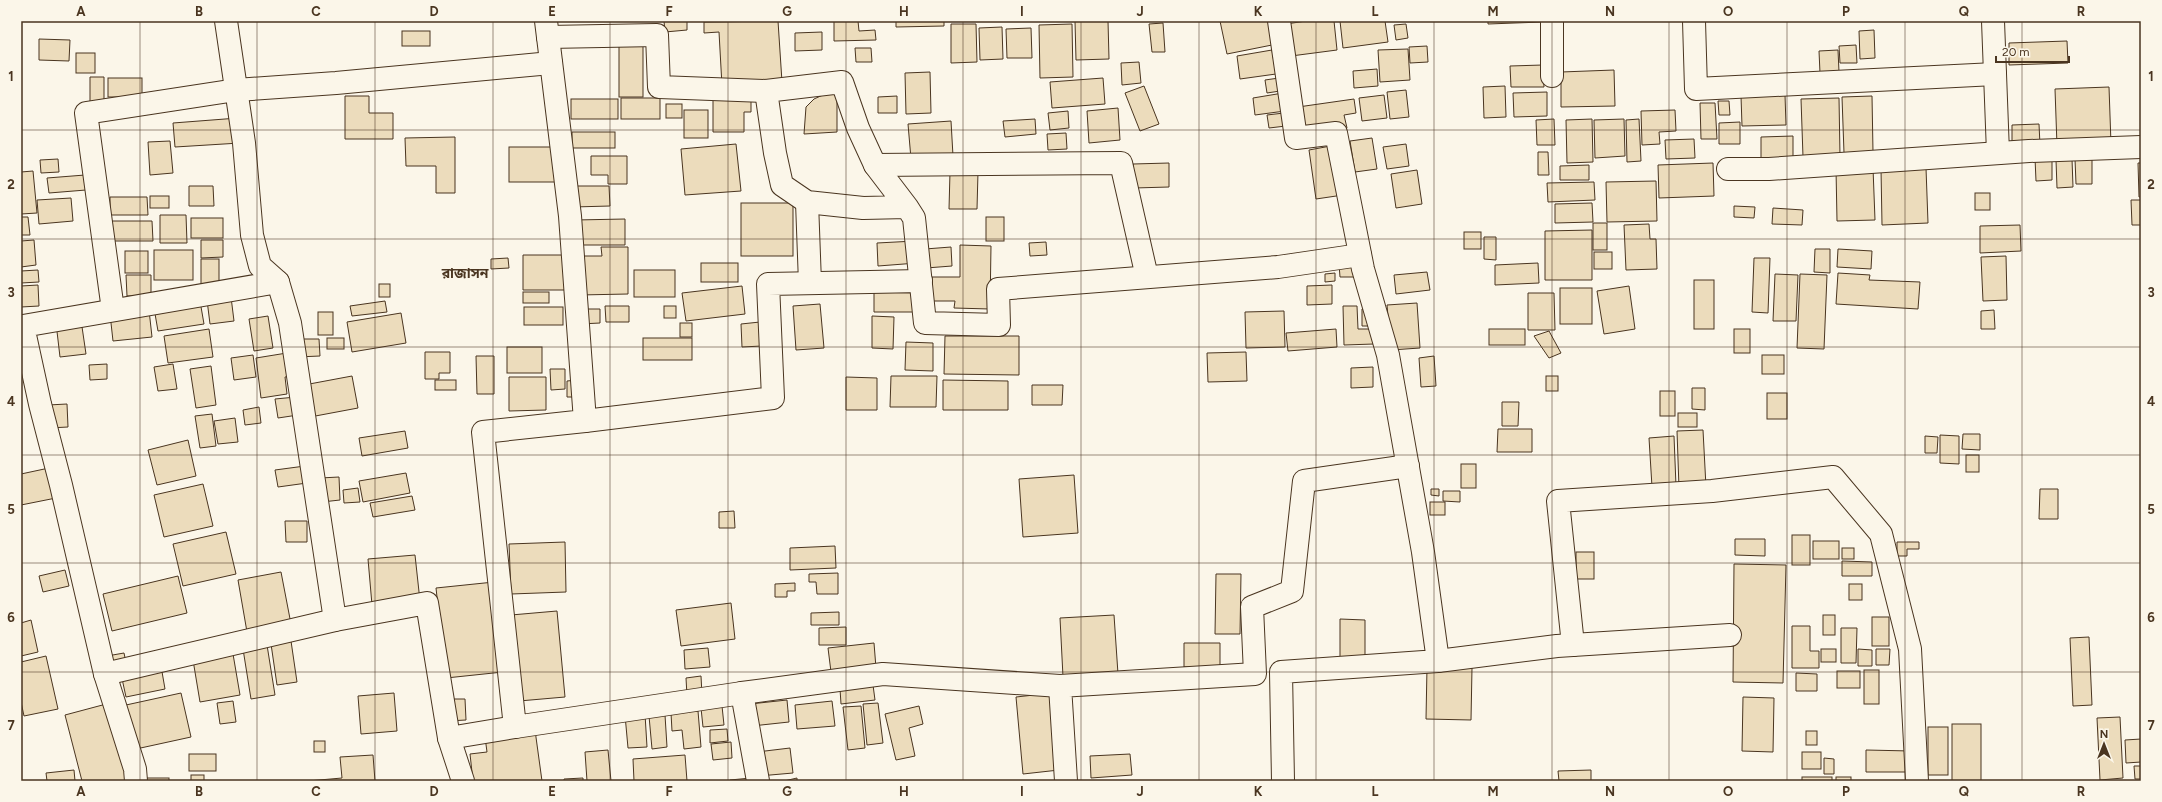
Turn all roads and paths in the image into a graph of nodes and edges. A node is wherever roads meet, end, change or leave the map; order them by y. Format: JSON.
{"nodes":[{"id":1,"x":226,"y":21,"type":"edge"},
{"id":2,"x":1279,"y":21,"type":"edge"},
{"id":3,"x":1552,"y":21,"type":"edge"},
{"id":4,"x":1694,"y":21,"type":"edge"},
{"id":5,"x":1993,"y":21,"type":"edge"},
{"id":6,"x":547,"y":29,"type":"edge"},
{"id":7,"x":551,"y":63,"type":"junction"},
{"id":8,"x":1994,"y":74,"type":"junction"},
{"id":9,"x":1552,"y":76,"type":"dead end"},
{"id":10,"x":236,"y":90,"type":"junction"},
{"id":11,"x":766,"y":91,"type":"junction"},
{"id":12,"x":2141,"y":147,"type":"edge"},
{"id":13,"x":1998,"y":153,"type":"junction"},
{"id":14,"x":875,"y":165,"type":"junction"},
{"id":15,"x":1728,"y":169,"type":"dead end"},
{"id":16,"x":808,"y":202,"type":"junction"},
{"id":17,"x":907,"y":207,"type":"junction"},
{"id":18,"x":1360,"y":255,"type":"junction"},
{"id":19,"x":1148,"y":277,"type":"junction"},
{"id":20,"x":921,"y":281,"type":"junction"},
{"id":21,"x":278,"y":282,"type":"junction"},
{"id":22,"x":810,"y":283,"type":"junction"},
{"id":23,"x":113,"y":310,"type":"junction"},
{"id":24,"x":585,"y":421,"type":"junction"},
{"id":25,"x":1408,"y":466,"type":"junction"},
{"id":26,"x":335,"y":620,"type":"junction"},
{"id":27,"x":1730,"y":634,"type":"dead end"},
{"id":28,"x":1573,"y":645,"type":"junction"},
{"id":29,"x":1438,"y":661,"type":"junction"},
{"id":30,"x":1281,"y":672,"type":"junction"},
{"id":31,"x":105,"y":674,"type":"junction"},
{"id":32,"x":1255,"y":674,"type":"junction"},
{"id":33,"x":1060,"y":686,"type":"junction"},
{"id":34,"x":742,"y":694,"type":"junction"},
{"id":35,"x":515,"y":727,"type":"junction"},
{"id":36,"x":449,"y":738,"type":"junction"},
{"id":37,"x":136,"y":781,"type":"edge"},
{"id":38,"x":463,"y":781,"type":"edge"},
{"id":39,"x":758,"y":781,"type":"edge"},
{"id":40,"x":1066,"y":781,"type":"edge"},
{"id":41,"x":1283,"y":781,"type":"edge"},
{"id":42,"x":1917,"y":781,"type":"edge"}],
"edges":[{"from":1,"to":10,"type":"street"},
{"from":2,"to":18,"type":"street"},
{"from":3,"to":9,"type":"street"},
{"from":4,"to":8,"type":"street"},
{"from":5,"to":8,"type":"street"},
{"from":6,"to":7,"type":"street"},
{"from":6,"to":11,"type":"street"},
{"from":7,"to":10,"type":"street"},
{"from":7,"to":24,"type":"street"},
{"from":8,"to":13,"type":"street"},
{"from":10,"to":21,"type":"street"},
{"from":10,"to":23,"type":"street"},
{"from":11,"to":14,"type":"street"},
{"from":11,"to":16,"type":"street"},
{"from":12,"to":13,"type":"street"},
{"from":13,"to":15,"type":"street"},
{"from":14,"to":17,"type":"street"},
{"from":14,"to":19,"type":"street"},
{"from":16,"to":17,"type":"street"},
{"from":16,"to":22,"type":"street"},
{"from":17,"to":20,"type":"street"},
{"from":18,"to":19,"type":"street"},
{"from":18,"to":25,"type":"street"},
{"from":19,"to":20,"type":"street"},
{"from":20,"to":22,"type":"street"},
{"from":21,"to":23,"type":"street"},
{"from":21,"to":26,"type":"street"},
{"from":22,"to":24,"type":"street"},
{"from":23,"to":31,"type":"street"},
{"from":24,"to":35,"type":"street"},
{"from":25,"to":29,"type":"street"},
{"from":25,"to":32,"type":"street"},
{"from":26,"to":31,"type":"street"},
{"from":26,"to":36,"type":"street"},
{"from":27,"to":28,"type":"street"},
{"from":28,"to":29,"type":"street"},
{"from":28,"to":42,"type":"street"},
{"from":29,"to":30,"type":"street"},
{"from":30,"to":32,"type":"street"},
{"from":30,"to":41,"type":"street"},
{"from":31,"to":37,"type":"street"},
{"from":32,"to":33,"type":"street"},
{"from":33,"to":34,"type":"street"},
{"from":33,"to":40,"type":"street"},
{"from":34,"to":35,"type":"street"},
{"from":34,"to":39,"type":"street"},
{"from":35,"to":36,"type":"street"},
{"from":36,"to":38,"type":"street"}]}
